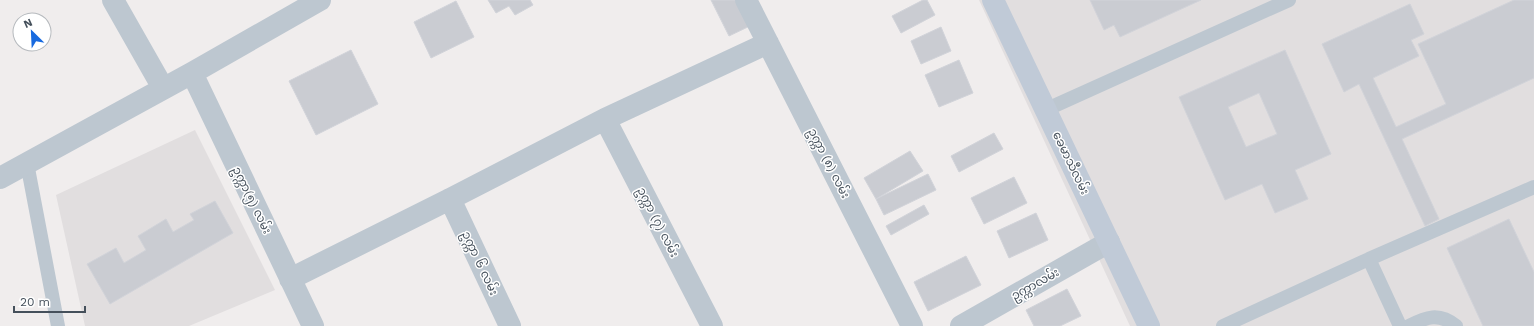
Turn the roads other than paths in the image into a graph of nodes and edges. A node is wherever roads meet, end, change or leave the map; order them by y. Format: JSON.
{"nodes":[{"id":1,"x":113,"y":0,"type":"edge"},
{"id":2,"x":320,"y":0,"type":"edge"},
{"id":3,"x":746,"y":0,"type":"edge"},
{"id":4,"x":993,"y":0,"type":"edge"},
{"id":5,"x":1290,"y":0,"type":"edge"},
{"id":6,"x":768,"y":43,"type":"junction"},
{"id":7,"x":192,"y":73,"type":"junction"},
{"id":8,"x":163,"y":88,"type":"junction"},
{"id":9,"x":1045,"y":110,"type":"junction"},
{"id":10,"x":605,"y":119,"type":"junction"},
{"id":11,"x":27,"y":163,"type":"junction"},
{"id":12,"x":0,"y":178,"type":"edge"},
{"id":13,"x":1534,"y":187,"type":"edge"},
{"id":14,"x":450,"y":199,"type":"junction"},
{"id":15,"x":1109,"y":242,"type":"junction"},
{"id":16,"x":1370,"y":259,"type":"junction"},
{"id":17,"x":290,"y":279,"type":"junction"},
{"id":18,"x":58,"y":326,"type":"edge"},
{"id":19,"x":313,"y":326,"type":"edge"},
{"id":20,"x":510,"y":326,"type":"edge"},
{"id":21,"x":712,"y":326,"type":"edge"},
{"id":22,"x":912,"y":326,"type":"edge"},
{"id":23,"x":960,"y":326,"type":"edge"},
{"id":24,"x":1149,"y":326,"type":"edge"},
{"id":25,"x":1222,"y":326,"type":"edge"},
{"id":26,"x":1400,"y":326,"type":"edge"},
{"id":27,"x":1408,"y":326,"type":"edge"},
{"id":28,"x":1456,"y":326,"type":"edge"}],
"edges":[{"from":1,"to":8,"type":"street"},
{"from":2,"to":7,"type":"street"},
{"from":3,"to":6,"type":"street","name":"ဥက္ကာ (၈) လမ်း"},
{"from":4,"to":9,"type":"main road","name":"ခေမာသီလမ်း"},
{"from":5,"to":9,"type":"lane"},
{"from":6,"to":10,"type":"street"},
{"from":6,"to":22,"type":"street","name":"ဥက္ကာ (၈) လမ်း"},
{"from":7,"to":8,"type":"street"},
{"from":7,"to":17,"type":"street","name":"ဥက္ကာ(၅) လမ်း"},
{"from":8,"to":11,"type":"street"},
{"from":9,"to":15,"type":"main road","name":"ခေမာသီလမ်း"},
{"from":10,"to":14,"type":"street"},
{"from":10,"to":21,"type":"street","name":"ဥက္ကာ (၇) လမ်း"},
{"from":11,"to":12,"type":"street"},
{"from":11,"to":18,"type":"lane"},
{"from":13,"to":16,"type":"lane"},
{"from":14,"to":17,"type":"street"},
{"from":14,"to":20,"type":"street","name":"ဥက္ကာ ၆ လမ်း"},
{"from":15,"to":23,"type":"street","name":"ဥက္ကာလမ်း"},
{"from":15,"to":24,"type":"main road","name":"ခေမာသီလမ်း"},
{"from":16,"to":25,"type":"lane"},
{"from":16,"to":26,"type":"lane"},
{"from":17,"to":19,"type":"street","name":"ဥက္ကာ(၅) လမ်း"},
{"from":27,"to":28,"type":"lane"}]}
